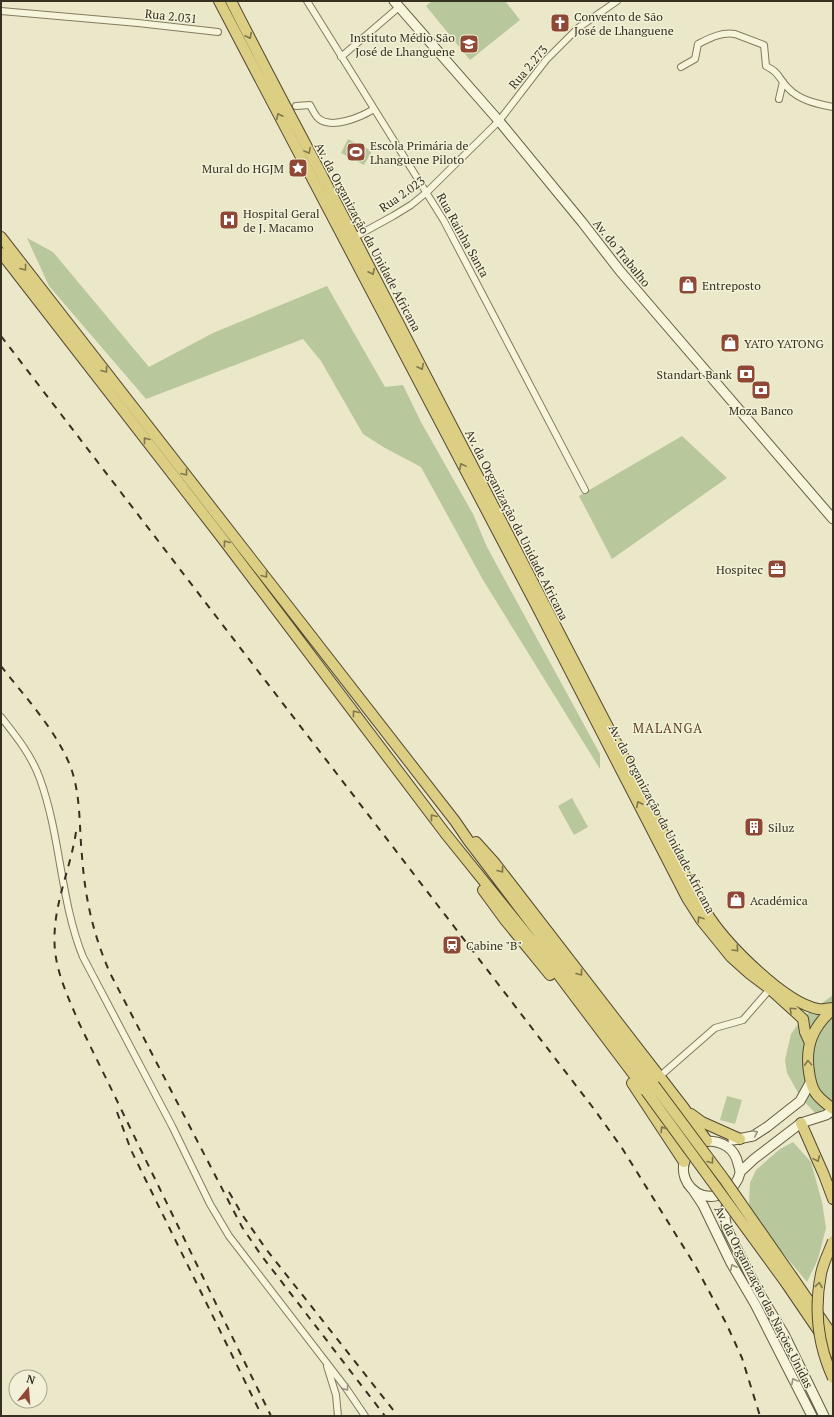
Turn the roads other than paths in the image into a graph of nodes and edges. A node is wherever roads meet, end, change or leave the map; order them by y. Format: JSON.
{"nodes":[{"id":1,"x":231,"y":1,"type":"edge"},
{"id":2,"x":307,"y":1,"type":"edge"},
{"id":3,"x":617,"y":1,"type":"edge"},
{"id":4,"x":219,"y":3,"type":"edge"},
{"id":5,"x":397,"y":4,"type":"edge"},
{"id":6,"x":1,"y":11,"type":"edge"},
{"id":7,"x":218,"y":32,"type":"dead end"},
{"id":8,"x":340,"y":57,"type":"junction"},
{"id":9,"x":681,"y":67,"type":"dead end"},
{"id":10,"x":783,"y":82,"type":"junction"},
{"id":11,"x":779,"y":99,"type":"dead end"},
{"id":12,"x":296,"y":106,"type":"dead end"},
{"id":13,"x":833,"y":107,"type":"edge"},
{"id":14,"x":374,"y":109,"type":"junction"},
{"id":15,"x":499,"y":121,"type":"junction"},
{"id":16,"x":427,"y":192,"type":"junction"},
{"id":17,"x":1,"y":237,"type":"edge"},
{"id":18,"x":354,"y":237,"type":"junction"},
{"id":19,"x":344,"y":241,"type":"junction"},
{"id":20,"x":1,"y":253,"type":"edge"},
{"id":21,"x":584,"y":490,"type":"dead end"},
{"id":22,"x":833,"y":519,"type":"edge"},
{"id":23,"x":1,"y":717,"type":"edge"},
{"id":24,"x":445,"y":833,"type":"junction"},
{"id":25,"x":770,"y":989,"type":"junction"},
{"id":26,"x":833,"y":1008,"type":"edge"},
{"id":27,"x":810,"y":1043,"type":"junction"},
{"id":28,"x":810,"y":1083,"type":"junction"},
{"id":29,"x":653,"y":1084,"type":"junction"},
{"id":30,"x":684,"y":1108,"type":"junction"},
{"id":31,"x":833,"y":1110,"type":"edge"},
{"id":32,"x":802,"y":1123,"type":"junction"},
{"id":33,"x":740,"y":1139,"type":"junction"},
{"id":34,"x":707,"y":1141,"type":"junction"},
{"id":35,"x":718,"y":1141,"type":"junction"},
{"id":36,"x":684,"y":1162,"type":"junction"},
{"id":37,"x":740,"y":1172,"type":"junction"},
{"id":38,"x":694,"y":1190,"type":"junction"},
{"id":39,"x":728,"y":1191,"type":"junction"},
{"id":40,"x":833,"y":1199,"type":"edge"},
{"id":41,"x":833,"y":1241,"type":"edge"},
{"id":42,"x":789,"y":1281,"type":"junction"},
{"id":43,"x":833,"y":1336,"type":"edge"},
{"id":44,"x":833,"y":1352,"type":"edge"},
{"id":45,"x":325,"y":1360,"type":"junction"},
{"id":46,"x":833,"y":1378,"type":"edge"},
{"id":47,"x":338,"y":1416,"type":"edge"},
{"id":48,"x":365,"y":1416,"type":"edge"},
{"id":49,"x":812,"y":1416,"type":"edge"},
{"id":50,"x":824,"y":1416,"type":"edge"}],
"edges":[{"from":1,"to":18,"type":"highway","name":"Av. da Organização da Unidade Africana","one_way":true},
{"from":2,"to":8,"type":"street","name":"Rua Rainha Santa"},
{"from":3,"to":15,"type":"street","name":"Rua 2.273"},
{"from":19,"to":4,"type":"highway","name":"Av. da Organização da Unidade Africana","one_way":true},
{"from":5,"to":8,"type":"street"},
{"from":5,"to":15,"type":"main road","name":"Av. do Trabalho"},
{"from":6,"to":7,"type":"street","name":"Rua 2.031"},
{"from":8,"to":14,"type":"street","name":"Rua Rainha Santa"},
{"from":9,"to":10,"type":"street"},
{"from":10,"to":11,"type":"street"},
{"from":10,"to":13,"type":"street"},
{"from":12,"to":14,"type":"street"},
{"from":14,"to":16,"type":"street","name":"Rua Rainha Santa"},
{"from":15,"to":16,"type":"street","name":"Rua 2.023"},
{"from":15,"to":22,"type":"main road","name":"Av. do Trabalho"},
{"from":16,"to":18,"type":"street","name":"Rua 2.023"},
{"from":16,"to":21,"type":"street","name":"Rua Rainha Santa"},
{"from":17,"to":29,"type":"highway","one_way":true},
{"from":18,"to":19,"type":"street","name":"Rua 2.023"},
{"from":18,"to":26,"type":"highway","name":"Av. da Organização da Unidade Africana","one_way":true},
{"from":25,"to":19,"type":"highway","name":"Av. da Organização da Unidade Africana","one_way":true},
{"from":24,"to":20,"type":"highway","one_way":true},
{"from":23,"to":45,"type":"street"},
{"from":24,"to":29,"type":"highway"},
{"from":36,"to":24,"type":"highway","one_way":true},
{"from":27,"to":25,"type":"highway","name":"Av. da Organização da Unidade Africana","one_way":true},
{"from":25,"to":29,"type":"street"},
{"from":26,"to":27,"type":"highway"},
{"from":28,"to":27,"type":"highway","one_way":true},
{"from":28,"to":31,"type":"highway"},
{"from":33,"to":28,"type":"main road","one_way":true},
{"from":29,"to":30,"type":"highway"},
{"from":29,"to":42,"type":"highway","bridge":true},
{"from":30,"to":33,"type":"highway"},
{"from":30,"to":34,"type":"highway"},
{"from":31,"to":32,"type":"main road"},
{"from":32,"to":37,"type":"main road"},
{"from":32,"to":40,"type":"highway","one_way":true},
{"from":33,"to":35,"type":"main road"},
{"from":34,"to":35,"type":"main road"},
{"from":34,"to":36,"type":"main road"},
{"from":35,"to":37,"type":"main road"},
{"from":36,"to":38,"type":"main road"},
{"from":37,"to":39,"type":"main road"},
{"from":38,"to":39,"type":"main road"},
{"from":49,"to":38,"type":"main road","name":"Av. da Organização das Nações Unidas","one_way":true},
{"from":39,"to":50,"type":"main road","name":"Av. da Organização das Nações Unidas"},
{"from":46,"to":41,"type":"highway","one_way":true,"bridge":true},
{"from":42,"to":43,"type":"highway"},
{"from":42,"to":44,"type":"highway"},
{"from":45,"to":47,"type":"street"},
{"from":45,"to":48,"type":"street","one_way":true}]}
